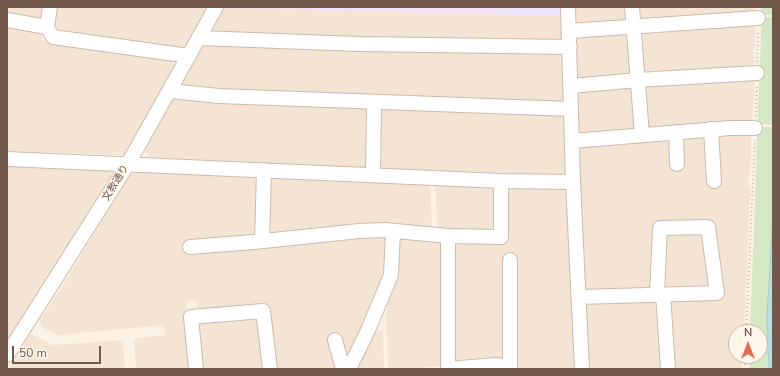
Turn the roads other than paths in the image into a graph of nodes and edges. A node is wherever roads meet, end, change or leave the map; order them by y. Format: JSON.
{"nodes":[{"id":1,"x":50,"y":7,"type":"edge"},
{"id":2,"x":216,"y":7,"type":"edge"},
{"id":3,"x":568,"y":7,"type":"edge"},
{"id":4,"x":632,"y":7,"type":"edge"},
{"id":5,"x":758,"y":18,"type":"road end"},
{"id":6,"x":7,"y":20,"type":"edge"},
{"id":7,"x":633,"y":26,"type":"junction"},
{"id":8,"x":47,"y":27,"type":"junction"},
{"id":9,"x":569,"y":31,"type":"junction"},
{"id":10,"x":199,"y":38,"type":"junction"},
{"id":11,"x":570,"y":47,"type":"junction"},
{"id":12,"x":189,"y":56,"type":"junction"},
{"id":13,"x":757,"y":73,"type":"road end"},
{"id":14,"x":638,"y":80,"type":"junction"},
{"id":15,"x":571,"y":86,"type":"junction"},
{"id":16,"x":170,"y":91,"type":"junction"},
{"id":17,"x":374,"y":102,"type":"junction"},
{"id":18,"x":571,"y":109,"type":"junction"},
{"id":19,"x":755,"y":128,"type":"road end"},
{"id":20,"x":711,"y":129,"type":"junction"},
{"id":21,"x":676,"y":132,"type":"junction"},
{"id":22,"x":642,"y":135,"type":"junction"},
{"id":23,"x":572,"y":141,"type":"junction"},
{"id":24,"x":7,"y":159,"type":"edge"},
{"id":25,"x":128,"y":164,"type":"junction"},
{"id":26,"x":678,"y":164,"type":"dead end"},
{"id":27,"x":264,"y":170,"type":"junction"},
{"id":28,"x":373,"y":175,"type":"junction"},
{"id":29,"x":501,"y":181,"type":"junction"},
{"id":30,"x":714,"y":181,"type":"dead end"},
{"id":31,"x":573,"y":182,"type":"junction"},
{"id":32,"x":393,"y":231,"type":"junction"},
{"id":33,"x":448,"y":236,"type":"junction"},
{"id":34,"x":262,"y":241,"type":"junction"},
{"id":35,"x":190,"y":246,"type":"dead end"},
{"id":36,"x":510,"y":260,"type":"dead end"},
{"id":37,"x":660,"y":294,"type":"junction"},
{"id":38,"x":580,"y":297,"type":"junction"},
{"id":39,"x":335,"y":340,"type":"dead end"},
{"id":40,"x":7,"y":355,"type":"edge"},
{"id":41,"x":196,"y":369,"type":"edge"},
{"id":42,"x":270,"y":369,"type":"edge"},
{"id":43,"x":343,"y":369,"type":"edge"},
{"id":44,"x":348,"y":369,"type":"edge"},
{"id":45,"x":448,"y":369,"type":"edge"},
{"id":46,"x":510,"y":369,"type":"edge"},
{"id":47,"x":582,"y":369,"type":"edge"},
{"id":48,"x":668,"y":369,"type":"edge"}],
"edges":[{"from":1,"to":8,"type":"street"},
{"from":2,"to":10,"type":"street","name":"文教通り"},
{"from":3,"to":9,"type":"street"},
{"from":4,"to":7,"type":"street"},
{"from":5,"to":7,"type":"street"},
{"from":6,"to":8,"type":"street"},
{"from":7,"to":9,"type":"street"},
{"from":7,"to":14,"type":"street"},
{"from":8,"to":12,"type":"street"},
{"from":9,"to":11,"type":"street"},
{"from":10,"to":11,"type":"street"},
{"from":10,"to":12,"type":"street","name":"文教通り"},
{"from":11,"to":15,"type":"street"},
{"from":12,"to":16,"type":"street","name":"文教通り"},
{"from":13,"to":14,"type":"street"},
{"from":14,"to":15,"type":"street"},
{"from":14,"to":22,"type":"street"},
{"from":15,"to":18,"type":"street"},
{"from":16,"to":17,"type":"street"},
{"from":16,"to":25,"type":"street","name":"文教通り"},
{"from":17,"to":18,"type":"street"},
{"from":17,"to":28,"type":"street"},
{"from":18,"to":23,"type":"street"},
{"from":19,"to":20,"type":"street"},
{"from":20,"to":21,"type":"street"},
{"from":20,"to":30,"type":"street"},
{"from":21,"to":22,"type":"street"},
{"from":21,"to":26,"type":"street"},
{"from":22,"to":23,"type":"street"},
{"from":23,"to":31,"type":"street"},
{"from":24,"to":25,"type":"street"},
{"from":25,"to":27,"type":"street"},
{"from":25,"to":40,"type":"street","name":"文教通り"},
{"from":27,"to":28,"type":"street"},
{"from":27,"to":34,"type":"street"},
{"from":28,"to":29,"type":"street"},
{"from":29,"to":31,"type":"street"},
{"from":29,"to":33,"type":"street"},
{"from":31,"to":38,"type":"street"},
{"from":32,"to":33,"type":"street"},
{"from":32,"to":34,"type":"street"},
{"from":32,"to":44,"type":"street"},
{"from":33,"to":45,"type":"street"},
{"from":34,"to":35,"type":"street"},
{"from":36,"to":46,"type":"street"},
{"from":37,"to":37,"type":"street"},
{"from":37,"to":38,"type":"street"},
{"from":37,"to":48,"type":"street"},
{"from":38,"to":47,"type":"street"},
{"from":39,"to":43,"type":"street"},
{"from":41,"to":42,"type":"street"},
{"from":45,"to":46,"type":"street"}]}
